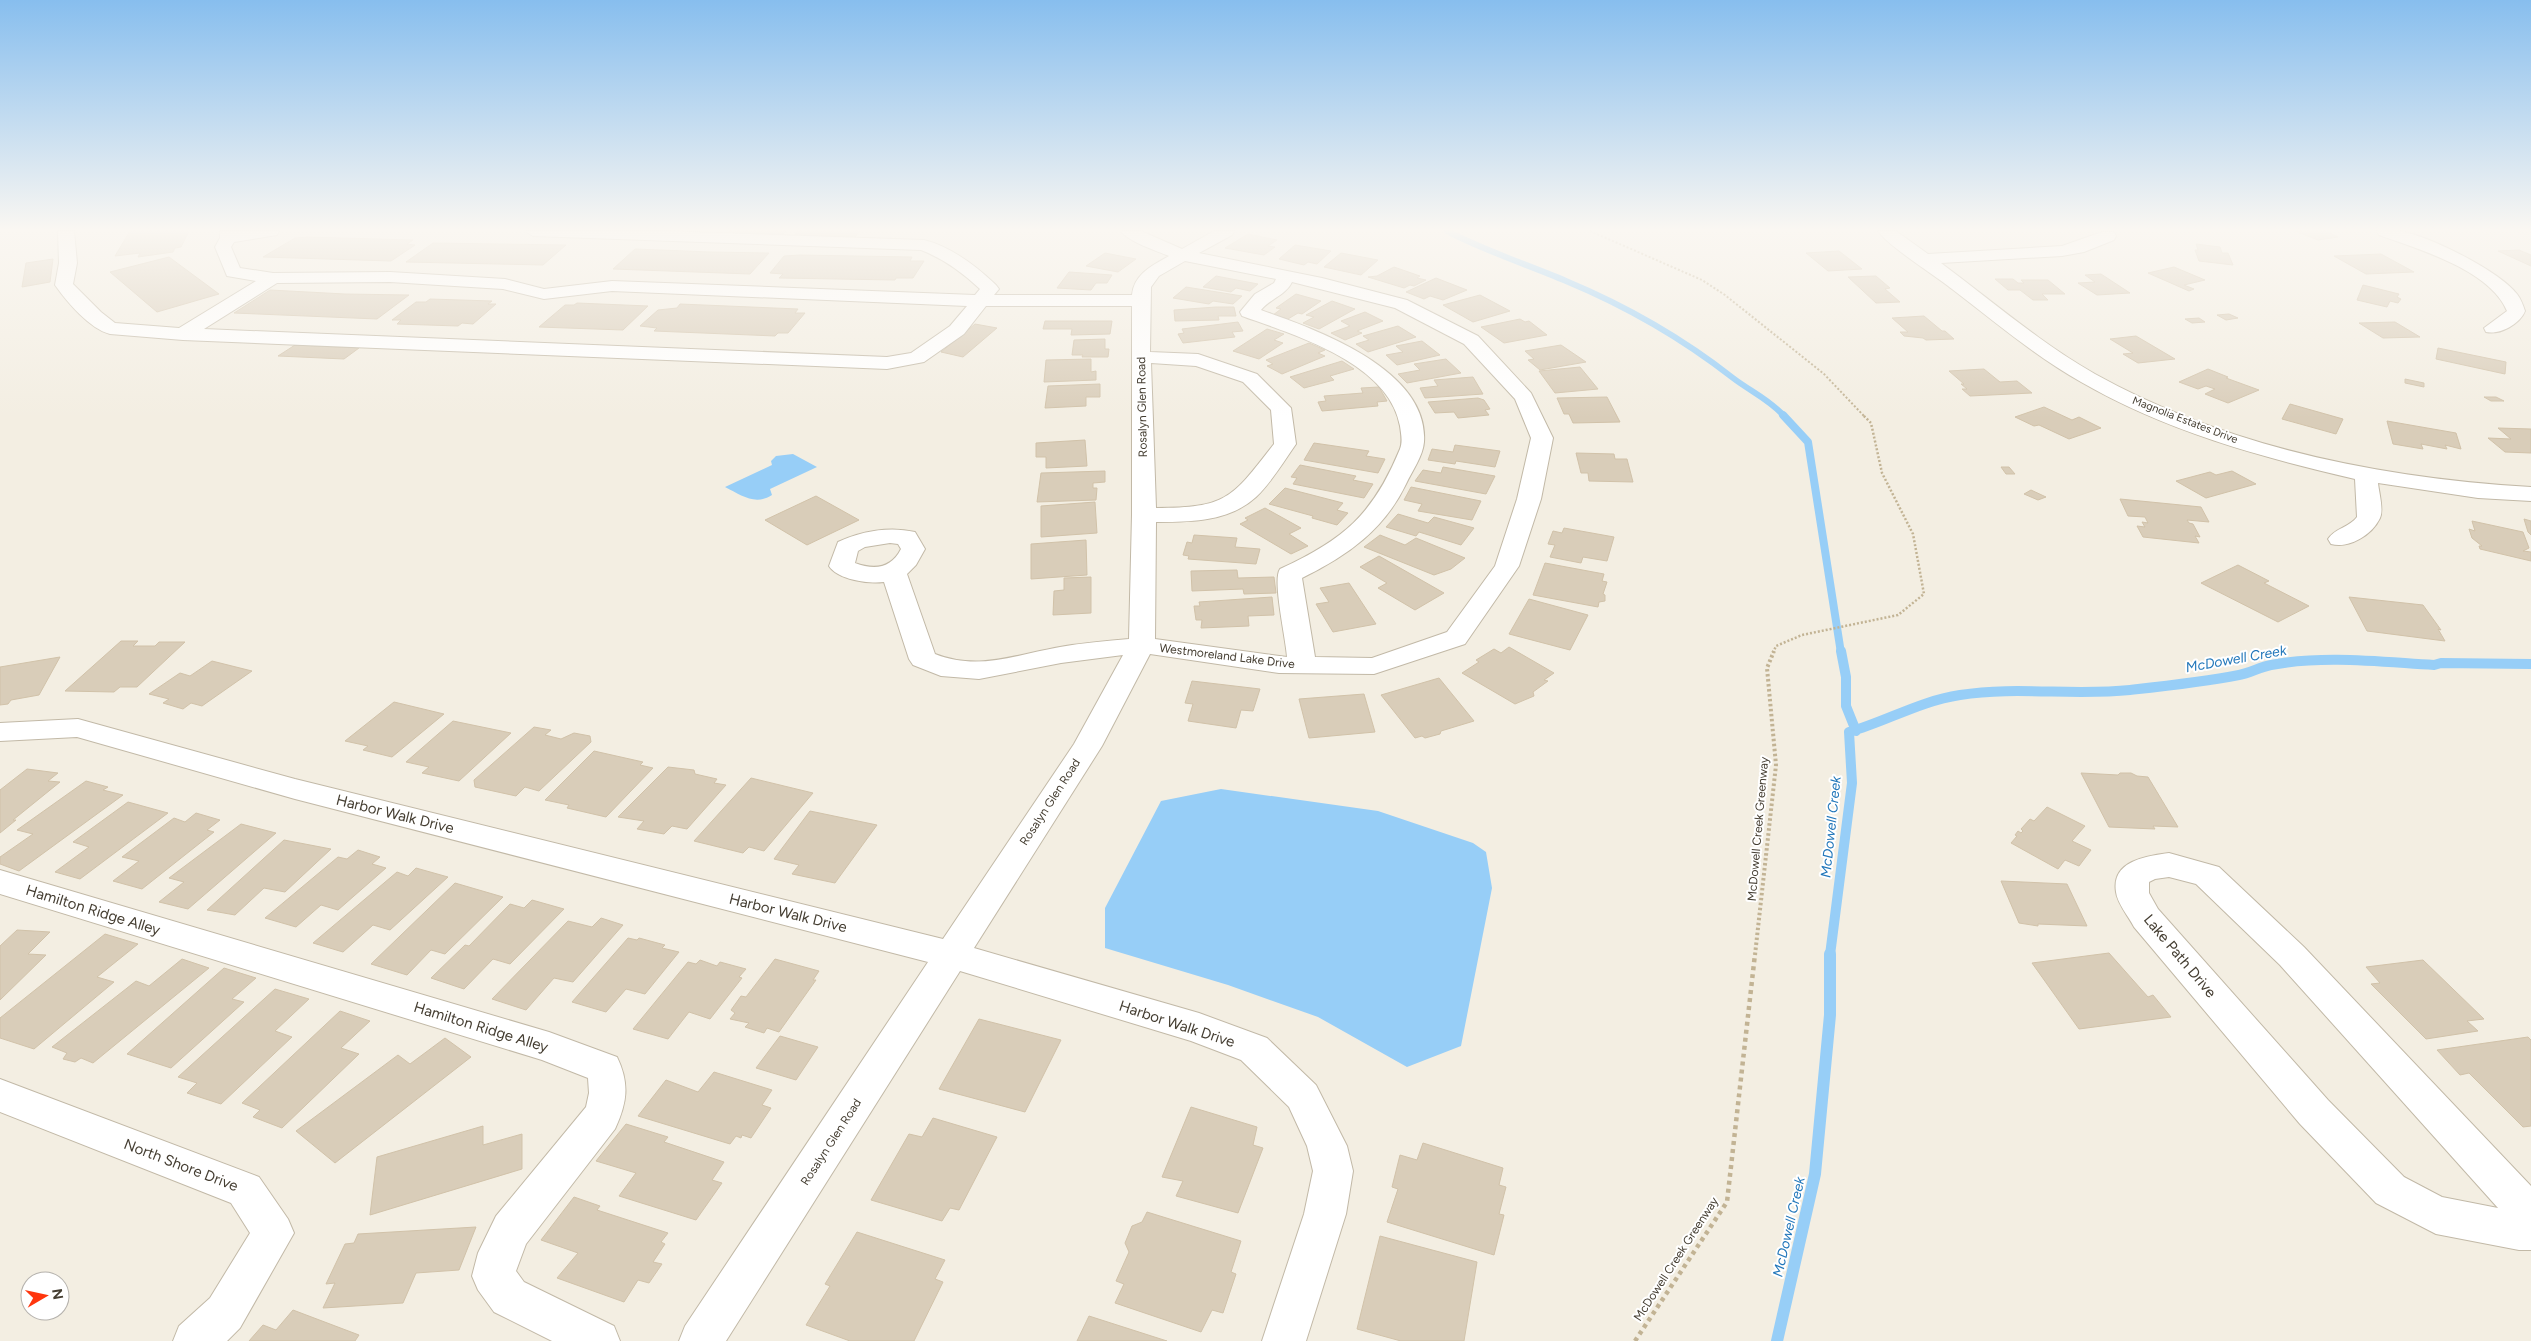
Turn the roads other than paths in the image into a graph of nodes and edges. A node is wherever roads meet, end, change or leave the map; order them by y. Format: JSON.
{"nodes":[{"id":1,"x":73,"y":294,"type":"edge"},
{"id":2,"x":248,"y":294,"type":"edge"},
{"id":3,"x":798,"y":294,"type":"edge"},
{"id":4,"x":987,"y":294,"type":"edge"},
{"id":5,"x":1141,"y":294,"type":"edge"},
{"id":6,"x":1268,"y":294,"type":"edge"},
{"id":7,"x":1362,"y":294,"type":"edge"},
{"id":8,"x":1970,"y":294,"type":"edge"},
{"id":9,"x":2506,"y":294,"type":"edge"},
{"id":10,"x":1141,"y":300,"type":"junction"},
{"id":11,"x":981,"y":301,"type":"junction"},
{"id":12,"x":2494,"y":328,"type":"dead end"},
{"id":13,"x":183,"y":334,"type":"junction"},
{"id":14,"x":1141,"y":357,"type":"junction"},
{"id":15,"x":2366,"y":473,"type":"junction"},
{"id":16,"x":2531,"y":494,"type":"edge"},
{"id":17,"x":1144,"y":515,"type":"junction"},
{"id":18,"x":2340,"y":539,"type":"dead end"},
{"id":19,"x":894,"y":573,"type":"dead end"},
{"id":20,"x":1142,"y":645,"type":"junction"},
{"id":21,"x":1302,"y":665,"type":"junction"},
{"id":22,"x":0,"y":732,"type":"edge"},
{"id":23,"x":0,"y":882,"type":"edge"},
{"id":24,"x":952,"y":954,"type":"junction"},
{"id":25,"x":0,"y":1095,"type":"edge"},
{"id":26,"x":2531,"y":1215,"type":"edge"},
{"id":27,"x":2531,"y":1231,"type":"edge"},
{"id":28,"x":195,"y":1341,"type":"edge"},
{"id":29,"x":598,"y":1341,"type":"edge"},
{"id":30,"x":701,"y":1341,"type":"edge"},
{"id":31,"x":1284,"y":1341,"type":"edge"}],
"edges":[{"from":1,"to":13,"type":"street"},
{"from":2,"to":13,"type":"street"},
{"from":3,"to":11,"type":"street"},
{"from":4,"to":11,"type":"street"},
{"from":5,"to":10,"type":"street","name":"Rosalyn Glen Road"},
{"from":6,"to":21,"type":"street"},
{"from":7,"to":21,"type":"street","name":"Westmoreland Lake Drive"},
{"from":8,"to":15,"type":"street","name":"Magnolia Estates Drive"},
{"from":9,"to":12,"type":"street"},
{"from":10,"to":11,"type":"street"},
{"from":10,"to":14,"type":"street","name":"Rosalyn Glen Road"},
{"from":11,"to":13,"type":"street"},
{"from":14,"to":17,"type":"street","name":"Rosalyn Glen Road"},
{"from":14,"to":17,"type":"street"},
{"from":15,"to":16,"type":"street","name":"Magnolia Estates Drive"},
{"from":15,"to":18,"type":"street"},
{"from":17,"to":20,"type":"street","name":"Rosalyn Glen Road"},
{"from":19,"to":20,"type":"street","name":"Westmoreland Lake Drive"},
{"from":20,"to":21,"type":"street","name":"Westmoreland Lake Drive"},
{"from":20,"to":24,"type":"street","name":"Rosalyn Glen Road"},
{"from":22,"to":24,"type":"street","name":"Harbor Walk Drive"},
{"from":23,"to":29,"type":"street","name":"Hamilton Ridge Alley"},
{"from":24,"to":30,"type":"street","name":"Rosalyn Glen Road"},
{"from":24,"to":31,"type":"street","name":"Harbor Walk Drive"},
{"from":25,"to":28,"type":"street","name":"North Shore Drive"},
{"from":26,"to":27,"type":"street","name":"Lake Path Drive"}]}
